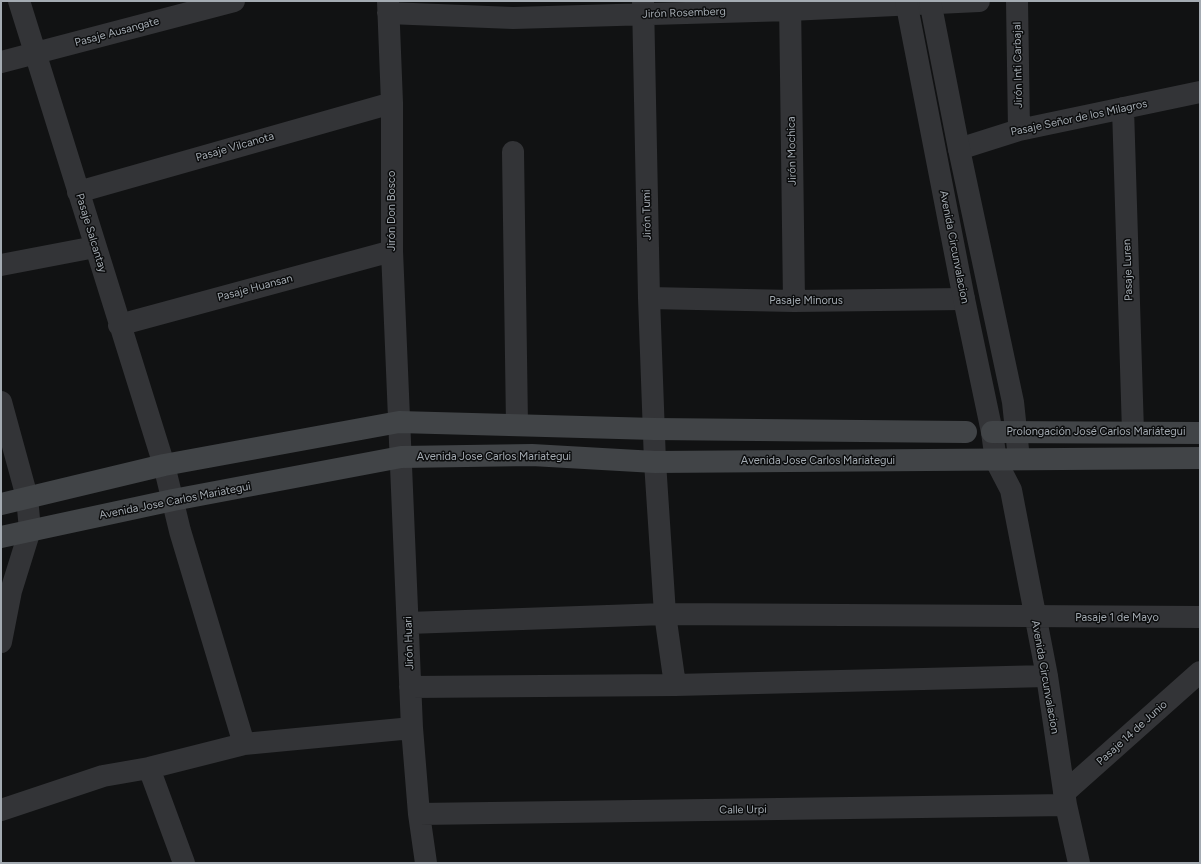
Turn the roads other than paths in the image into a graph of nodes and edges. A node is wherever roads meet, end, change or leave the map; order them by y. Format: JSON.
{"nodes":[{"id":1,"x":19,"y":1,"type":"edge"},
{"id":2,"x":234,"y":1,"type":"edge"},
{"id":3,"x":979,"y":1,"type":"edge"},
{"id":4,"x":1017,"y":1,"type":"edge"},
{"id":5,"x":906,"y":3,"type":"edge"},
{"id":6,"x":931,"y":3,"type":"edge"},
{"id":7,"x":790,"y":6,"type":"edge"},
{"id":8,"x":388,"y":7,"type":"edge"},
{"id":9,"x":643,"y":8,"type":"edge"},
{"id":10,"x":513,"y":10,"type":"edge"},
{"id":11,"x":35,"y":54,"type":"junction"},
{"id":12,"x":1,"y":62,"type":"edge"},
{"id":13,"x":1200,"y":92,"type":"edge"},
{"id":14,"x":392,"y":103,"type":"junction"},
{"id":15,"x":1123,"y":108,"type":"junction"},
{"id":16,"x":1019,"y":130,"type":"junction"},
{"id":17,"x":959,"y":149,"type":"junction"},
{"id":18,"x":513,"y":152,"type":"dead end"},
{"id":19,"x":78,"y":192,"type":"junction"},
{"id":20,"x":95,"y":247,"type":"junction"},
{"id":21,"x":392,"y":251,"type":"junction"},
{"id":22,"x":1,"y":265,"type":"edge"},
{"id":23,"x":649,"y":298,"type":"junction"},
{"id":24,"x":964,"y":298,"type":"junction"},
{"id":25,"x":794,"y":301,"type":"junction"},
{"id":26,"x":119,"y":325,"type":"junction"},
{"id":27,"x":1,"y":402,"type":"edge"},
{"id":28,"x":399,"y":422,"type":"junction"},
{"id":29,"x":517,"y":425,"type":"junction"},
{"id":30,"x":655,"y":429,"type":"junction"},
{"id":31,"x":1017,"y":431,"type":"junction"},
{"id":32,"x":966,"y":432,"type":"joint"},
{"id":33,"x":992,"y":432,"type":"junction"},
{"id":34,"x":1133,"y":432,"type":"junction"},
{"id":35,"x":1200,"y":432,"type":"edge"},
{"id":36,"x":401,"y":457,"type":"junction"},
{"id":37,"x":1200,"y":458,"type":"edge"},
{"id":38,"x":1019,"y":459,"type":"junction"},
{"id":39,"x":996,"y":460,"type":"junction"},
{"id":40,"x":655,"y":462,"type":"junction"},
{"id":41,"x":164,"y":465,"type":"junction"},
{"id":42,"x":1010,"y":490,"type":"junction"},
{"id":43,"x":28,"y":498,"type":"junction"},
{"id":44,"x":174,"y":500,"type":"junction"},
{"id":45,"x":1,"y":504,"type":"edge"},
{"id":46,"x":30,"y":530,"type":"junction"},
{"id":47,"x":1,"y":537,"type":"edge"},
{"id":48,"x":665,"y":614,"type":"junction"},
{"id":49,"x":1200,"y":617,"type":"edge"},
{"id":50,"x":1035,"y":618,"type":"junction"},
{"id":51,"x":408,"y":623,"type":"junction"},
{"id":52,"x":1,"y":642,"type":"edge"},
{"id":53,"x":1200,"y":672,"type":"edge"},
{"id":54,"x":1048,"y":676,"type":"junction"},
{"id":55,"x":675,"y":685,"type":"junction"},
{"id":56,"x":410,"y":686,"type":"junction"},
{"id":57,"x":412,"y":728,"type":"junction"},
{"id":58,"x":244,"y":744,"type":"junction"},
{"id":59,"x":149,"y":768,"type":"junction"},
{"id":60,"x":1065,"y":799,"type":"junction"},
{"id":61,"x":1,"y":810,"type":"edge"},
{"id":62,"x":419,"y":814,"type":"junction"},
{"id":63,"x":184,"y":863,"type":"edge"},
{"id":64,"x":426,"y":863,"type":"edge"},
{"id":65,"x":1079,"y":863,"type":"edge"}],
"edges":[{"from":1,"to":11,"type":"street","name":"Pasaje Salcantay"},
{"from":2,"to":11,"type":"street","name":"Pasaje Ausangate"},
{"from":3,"to":6,"type":"street","name":"Jirón Rosemberg"},
{"from":4,"to":16,"type":"street","name":"Jirón Inti Carbajal"},
{"from":5,"to":6,"type":"street","name":"Jirón Rosemberg"},
{"from":5,"to":7,"type":"street","name":"Jirón Rosemberg"},
{"from":5,"to":24,"type":"street","name":"Avenida Circunvalacion"},
{"from":6,"to":17,"type":"street","name":"Avenida Circunvalacion"},
{"from":7,"to":9,"type":"street","name":"Jirón Rosemberg"},
{"from":7,"to":25,"type":"street","name":"Jirón Mochica"},
{"from":8,"to":10,"type":"street","name":"Jirón Rosemberg"},
{"from":8,"to":14,"type":"street","name":"Jirón Don Bosco"},
{"from":9,"to":10,"type":"street","name":"Jirón Rosemberg"},
{"from":9,"to":23,"type":"street","name":"Jirón Tumi"},
{"from":11,"to":12,"type":"street","name":"Pasaje Ausangate"},
{"from":11,"to":19,"type":"street","name":"Pasaje Salcantay"},
{"from":13,"to":15,"type":"street","name":"Pasaje Señor de los Milagros"},
{"from":14,"to":19,"type":"street","name":"Pasaje Vilcanota"},
{"from":14,"to":21,"type":"street","name":"Jirón Don Bosco"},
{"from":15,"to":16,"type":"street","name":"Pasaje Señor de los Milagros"},
{"from":15,"to":34,"type":"street","name":"Pasaje Luren"},
{"from":16,"to":17,"type":"street","name":"Pasaje Señor de los Milagros"},
{"from":17,"to":31,"type":"street","name":"Avenida Circunvalacion"},
{"from":18,"to":29,"type":"street"},
{"from":19,"to":20,"type":"street","name":"Pasaje Salcantay"},
{"from":20,"to":22,"type":"street"},
{"from":20,"to":26,"type":"street","name":"Pasaje Salcantay"},
{"from":21,"to":26,"type":"street","name":"Pasaje Huansan"},
{"from":21,"to":28,"type":"street","name":"Jirón Don Bosco"},
{"from":23,"to":25,"type":"street","name":"Pasaje Minorus"},
{"from":23,"to":30,"type":"street","name":"Jirón Tumi"},
{"from":24,"to":25,"type":"street","name":"Pasaje Minorus"},
{"from":24,"to":33,"type":"street","name":"Avenida Circunvalacion"},
{"from":26,"to":41,"type":"street","name":"Pasaje Salcantay"},
{"from":27,"to":43,"type":"street"},
{"from":28,"to":29,"type":"main road"},
{"from":28,"to":36,"type":"street","name":"Jirón Huari"},
{"from":28,"to":41,"type":"main road"},
{"from":29,"to":30,"type":"main road"},
{"from":30,"to":32,"type":"main road"},
{"from":30,"to":40,"type":"street","name":"Jirón Tumi"},
{"from":31,"to":33,"type":"main road","name":"Prolongación José Carlos Mariátegui"},
{"from":31,"to":34,"type":"main road","name":"Prolongación José Carlos Mariátegui"},
{"from":31,"to":38,"type":"street","name":"Avenida Circunvalacion"},
{"from":32,"to":33,"type":"street"},
{"from":33,"to":39,"type":"street","name":"Avenida Circunvalacion"},
{"from":34,"to":35,"type":"main road","name":"Prolongación José Carlos Mariátegui"},
{"from":36,"to":40,"type":"main road","name":"Avenida Jose Carlos Mariategui"},
{"from":36,"to":44,"type":"main road","name":"Avenida Jose Carlos Mariategui"},
{"from":36,"to":51,"type":"street","name":"Jirón Huari"},
{"from":37,"to":38,"type":"main road"},
{"from":38,"to":39,"type":"main road"},
{"from":38,"to":42,"type":"street","name":"Avenida Circunvalacion"},
{"from":39,"to":40,"type":"main road","name":"Avenida Jose Carlos Mariategui"},
{"from":39,"to":42,"type":"street","name":"Avenida Circunvalacion"},
{"from":40,"to":48,"type":"street","name":"Jirón Tumi"},
{"from":41,"to":43,"type":"main road"},
{"from":41,"to":44,"type":"street","name":"Pasaje Salcantay"},
{"from":42,"to":50,"type":"street","name":"Avenida Circunvalacion"},
{"from":43,"to":45,"type":"main road"},
{"from":43,"to":46,"type":"street"},
{"from":44,"to":46,"type":"main road","name":"Avenida Jose Carlos Mariategui"},
{"from":44,"to":58,"type":"street","name":"Pasaje Salcantay"},
{"from":46,"to":47,"type":"main road","name":"Avenida Jose Carlos Mariategui"},
{"from":46,"to":52,"type":"street"},
{"from":48,"to":50,"type":"street","name":"Pasaje 1 de Mayo"},
{"from":48,"to":51,"type":"street","name":"Pasaje 1 de Mayo"},
{"from":48,"to":55,"type":"street","name":"Jirón Tumi"},
{"from":49,"to":50,"type":"street","name":"Pasaje 1 de Mayo"},
{"from":50,"to":54,"type":"street","name":"Avenida Circunvalacion"},
{"from":51,"to":56,"type":"street","name":"Jirón Huari"},
{"from":53,"to":60,"type":"street","name":"Pasaje 14 de Junio"},
{"from":54,"to":55,"type":"street"},
{"from":54,"to":60,"type":"street","name":"Avenida Circunvalacion"},
{"from":55,"to":56,"type":"street"},
{"from":56,"to":57,"type":"street","name":"Jirón Huari"},
{"from":57,"to":58,"type":"street"},
{"from":57,"to":62,"type":"street","name":"Jirón Huari"},
{"from":58,"to":59,"type":"street"},
{"from":59,"to":61,"type":"street"},
{"from":59,"to":63,"type":"street"},
{"from":60,"to":62,"type":"street","name":"Calle Urpi"},
{"from":60,"to":65,"type":"street","name":"Avenida Circunvalacion"},
{"from":62,"to":64,"type":"street","name":"Jirón Huari"}]}
